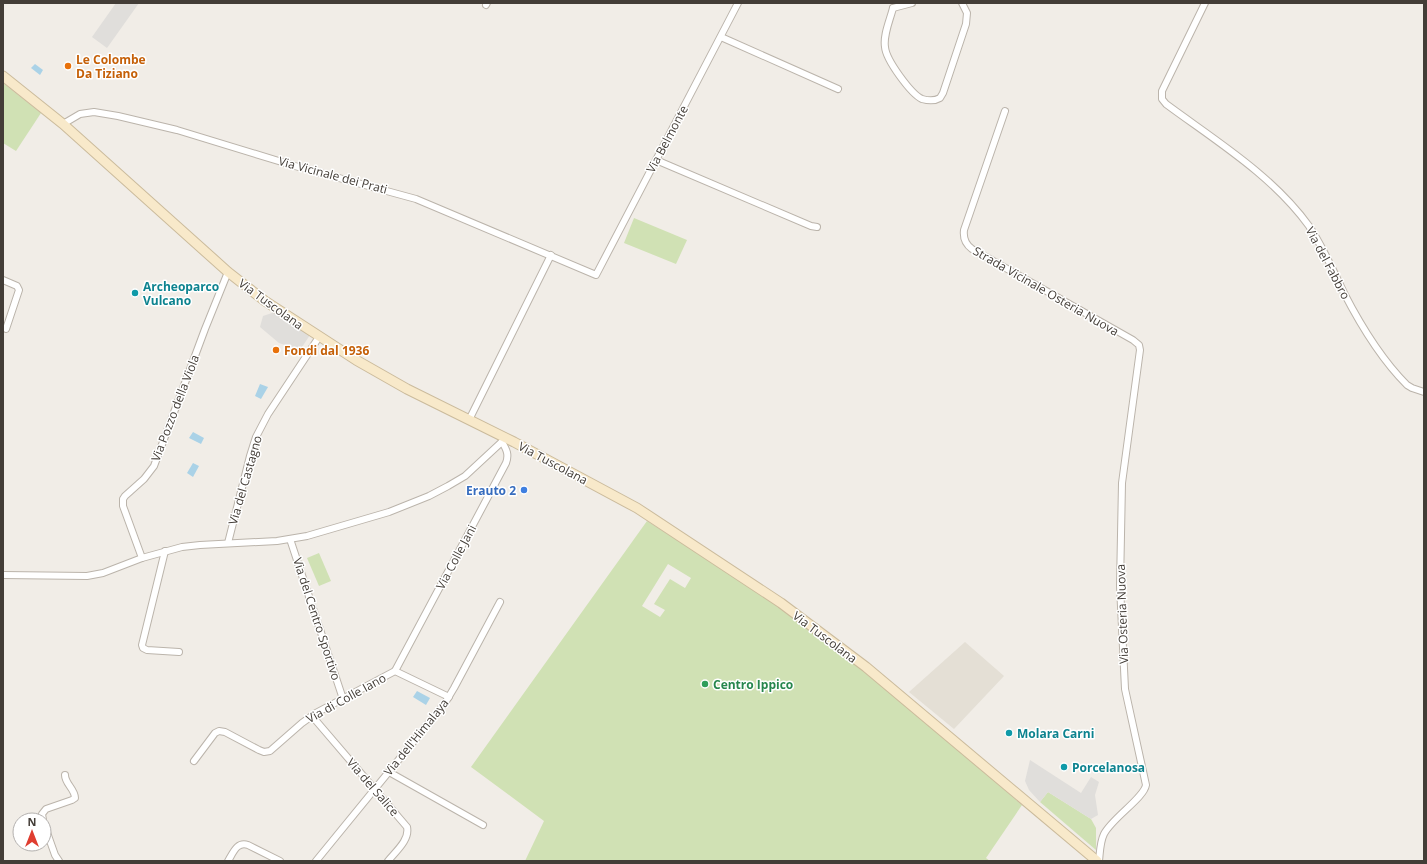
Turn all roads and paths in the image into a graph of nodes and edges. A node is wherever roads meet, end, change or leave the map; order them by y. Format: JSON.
{"nodes":[{"id":1,"x":738,"y":3,"type":"edge"},
{"id":2,"x":888,"y":3,"type":"edge"},
{"id":3,"x":912,"y":3,"type":"edge"},
{"id":4,"x":962,"y":3,"type":"edge"},
{"id":5,"x":1205,"y":3,"type":"edge"},
{"id":6,"x":893,"y":8,"type":"junction"},
{"id":7,"x":721,"y":37,"type":"junction"},
{"id":8,"x":3,"y":76,"type":"edge"},
{"id":9,"x":838,"y":89,"type":"dead end"},
{"id":10,"x":1005,"y":111,"type":"dead end"},
{"id":11,"x":63,"y":124,"type":"junction"},
{"id":12,"x":656,"y":160,"type":"junction"},
{"id":13,"x":817,"y":227,"type":"dead end"},
{"id":14,"x":550,"y":255,"type":"junction"},
{"id":15,"x":228,"y":272,"type":"junction"},
{"id":16,"x":596,"y":275,"type":"joint"},
{"id":17,"x":3,"y":280,"type":"edge"},
{"id":18,"x":6,"y":329,"type":"dead end"},
{"id":19,"x":319,"y":337,"type":"junction"},
{"id":20,"x":1140,"y":350,"type":"joint"},
{"id":21,"x":1424,"y":392,"type":"edge"},
{"id":22,"x":469,"y":420,"type":"junction"},
{"id":23,"x":504,"y":440,"type":"junction"},
{"id":24,"x":290,"y":539,"type":"junction"},
{"id":25,"x":228,"y":543,"type":"junction"},
{"id":26,"x":165,"y":551,"type":"junction"},
{"id":27,"x":142,"y":558,"type":"junction"},
{"id":28,"x":3,"y":575,"type":"edge"},
{"id":29,"x":500,"y":602,"type":"dead end"},
{"id":30,"x":179,"y":652,"type":"dead end"},
{"id":31,"x":395,"y":671,"type":"junction"},
{"id":32,"x":449,"y":697,"type":"junction"},
{"id":33,"x":343,"y":699,"type":"junction"},
{"id":34,"x":312,"y":716,"type":"junction"},
{"id":35,"x":194,"y":761,"type":"dead end"},
{"id":36,"x":389,"y":772,"type":"junction"},
{"id":37,"x":65,"y":775,"type":"dead end"},
{"id":38,"x":374,"y":789,"type":"junction"},
{"id":39,"x":43,"y":812,"type":"edge"},
{"id":40,"x":483,"y":825,"type":"dead end"},
{"id":41,"x":52,"y":847,"type":"edge"},
{"id":42,"x":59,"y":861,"type":"edge"},
{"id":43,"x":228,"y":861,"type":"edge"},
{"id":44,"x":280,"y":861,"type":"edge"},
{"id":45,"x":316,"y":861,"type":"edge"},
{"id":46,"x":388,"y":861,"type":"edge"},
{"id":47,"x":1098,"y":861,"type":"edge"}],
"edges":[{"from":1,"to":7,"type":"street","name":"Via Belmonte"},
{"from":2,"to":6,"type":"street"},
{"from":3,"to":6,"type":"street"},
{"from":4,"to":6,"type":"street"},
{"from":5,"to":21,"type":"street","name":"Via del Fabbro"},
{"from":7,"to":9,"type":"street"},
{"from":7,"to":12,"type":"street","name":"Via Belmonte"},
{"from":8,"to":11,"type":"main road","name":"Via Tuscolana"},
{"from":10,"to":20,"type":"street","name":"Strada Vicinale Osteria Nuova"},
{"from":11,"to":14,"type":"street","name":"Via Vicinale dei Prati"},
{"from":11,"to":15,"type":"main road","name":"Via Tuscolana"},
{"from":12,"to":13,"type":"street"},
{"from":12,"to":16,"type":"street","name":"Via Belmonte"},
{"from":14,"to":16,"type":"street","name":"Via Vicinale dei Prati"},
{"from":14,"to":22,"type":"street"},
{"from":15,"to":19,"type":"main road","name":"Via Tuscolana"},
{"from":15,"to":27,"type":"street","name":"Via Pozzo della Viola"},
{"from":17,"to":18,"type":"street"},
{"from":19,"to":22,"type":"main road","name":"Via Tuscolana"},
{"from":19,"to":25,"type":"street","name":"Via del Castagno"},
{"from":20,"to":47,"type":"street","name":"Via Osteria Nuova"},
{"from":22,"to":23,"type":"main road","name":"Via Tuscolana"},
{"from":23,"to":24,"type":"street"},
{"from":23,"to":31,"type":"street","name":"Via Colle Jani"},
{"from":23,"to":47,"type":"main road","name":"Via Tuscolana"},
{"from":24,"to":25,"type":"street"},
{"from":24,"to":33,"type":"street","name":"Via del Centro Sportivo"},
{"from":25,"to":26,"type":"street"},
{"from":26,"to":27,"type":"street"},
{"from":26,"to":30,"type":"street"},
{"from":27,"to":28,"type":"street"},
{"from":29,"to":32,"type":"street","name":"Via dell'Himalaya"},
{"from":31,"to":32,"type":"street","name":"Via di Colle Iano"},
{"from":31,"to":33,"type":"street","name":"Via di Colle Iano"},
{"from":32,"to":36,"type":"street","name":"Via dell'Himalaya"},
{"from":33,"to":34,"type":"street","name":"Via di Colle Iano"},
{"from":34,"to":35,"type":"street","name":"Via di Colle Iano"},
{"from":34,"to":38,"type":"street","name":"Via del Salice"},
{"from":36,"to":38,"type":"street","name":"Via dell'Himalaya"},
{"from":36,"to":40,"type":"street"},
{"from":37,"to":39,"type":"street"},
{"from":38,"to":45,"type":"street","name":"Via dell'Himalaya"},
{"from":38,"to":46,"type":"street","name":"Via del Salice"},
{"from":41,"to":42,"type":"street"},
{"from":43,"to":44,"type":"street"}]}
